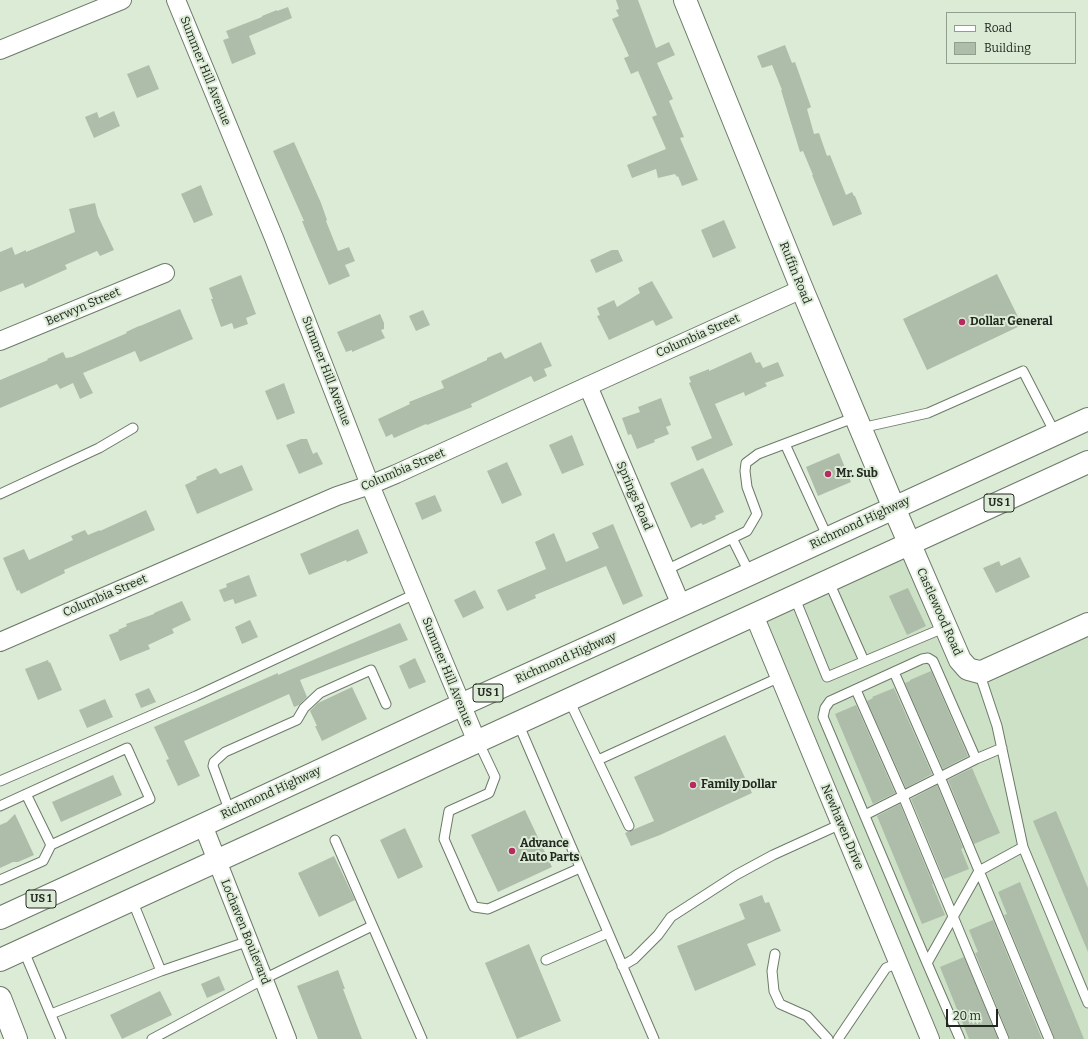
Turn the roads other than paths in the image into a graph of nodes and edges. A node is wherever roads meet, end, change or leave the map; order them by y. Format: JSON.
{"nodes":[{"id":1,"x":122,"y":0,"type":"edge"},
{"id":2,"x":176,"y":0,"type":"edge"},
{"id":3,"x":685,"y":0,"type":"edge"},
{"id":4,"x":0,"y":50,"type":"edge"},
{"id":5,"x":166,"y":272,"type":"dead end"},
{"id":6,"x":802,"y":289,"type":"junction"},
{"id":7,"x":0,"y":341,"type":"edge"},
{"id":8,"x":588,"y":386,"type":"junction"},
{"id":9,"x":1088,"y":419,"type":"edge"},
{"id":10,"x":858,"y":423,"type":"junction"},
{"id":11,"x":133,"y":428,"type":"dead end"},
{"id":12,"x":1055,"y":434,"type":"junction"},
{"id":13,"x":785,"y":444,"type":"junction"},
{"id":14,"x":1088,"y":462,"type":"edge"},
{"id":15,"x":370,"y":485,"type":"junction"},
{"id":16,"x":0,"y":494,"type":"edge"},
{"id":17,"x":894,"y":508,"type":"junction"},
{"id":18,"x":732,"y":538,"type":"junction"},
{"id":19,"x":828,"y":538,"type":"junction"},
{"id":20,"x":910,"y":544,"type":"junction"},
{"id":21,"x":666,"y":570,"type":"junction"},
{"id":22,"x":750,"y":574,"type":"junction"},
{"id":23,"x":829,"y":582,"type":"junction"},
{"id":24,"x":415,"y":594,"type":"junction"},
{"id":25,"x":794,"y":596,"type":"junction"},
{"id":26,"x":681,"y":605,"type":"junction"},
{"id":27,"x":754,"y":615,"type":"junction"},
{"id":28,"x":1088,"y":624,"type":"edge"},
{"id":29,"x":946,"y":627,"type":"junction"},
{"id":30,"x":0,"y":642,"type":"edge"},
{"id":31,"x":864,"y":661,"type":"junction"},
{"id":32,"x":894,"y":672,"type":"junction"},
{"id":33,"x":979,"y":672,"type":"junction"},
{"id":34,"x":780,"y":677,"type":"junction"},
{"id":35,"x":856,"y":690,"type":"junction"},
{"id":36,"x":569,"y":700,"type":"junction"},
{"id":37,"x":386,"y":704,"type":"dead end"},
{"id":38,"x":462,"y":705,"type":"junction"},
{"id":39,"x":518,"y":723,"type":"junction"},
{"id":40,"x":478,"y":742,"type":"junction"},
{"id":41,"x":1002,"y":748,"type":"junction"},
{"id":42,"x":976,"y":759,"type":"junction"},
{"id":43,"x":598,"y":760,"type":"junction"},
{"id":44,"x":940,"y":777,"type":"junction"},
{"id":45,"x":0,"y":781,"type":"edge"},
{"id":46,"x":26,"y":794,"type":"junction"},
{"id":47,"x":903,"y":796,"type":"junction"},
{"id":48,"x":0,"y":806,"type":"edge"},
{"id":49,"x":230,"y":812,"type":"junction"},
{"id":50,"x":865,"y":815,"type":"junction"},
{"id":51,"x":841,"y":824,"type":"junction"},
{"id":52,"x":203,"y":825,"type":"junction"},
{"id":53,"x":629,"y":826,"type":"dead end"},
{"id":54,"x":335,"y":840,"type":"dead end"},
{"id":55,"x":51,"y":845,"type":"junction"},
{"id":56,"x":1023,"y":847,"type":"junction"},
{"id":57,"x":217,"y":862,"type":"junction"},
{"id":58,"x":580,"y":868,"type":"junction"},
{"id":59,"x":979,"y":871,"type":"junction"},
{"id":60,"x":0,"y":880,"type":"edge"},
{"id":61,"x":132,"y":900,"type":"junction"},
{"id":62,"x":953,"y":916,"type":"junction"},
{"id":63,"x":0,"y":918,"type":"edge"},
{"id":64,"x":372,"y":926,"type":"junction"},
{"id":65,"x":608,"y":933,"type":"junction"},
{"id":66,"x":248,"y":941,"type":"junction"},
{"id":67,"x":23,"y":949,"type":"junction"},
{"id":68,"x":775,"y":954,"type":"dead end"},
{"id":69,"x":0,"y":960,"type":"edge"},
{"id":70,"x":546,"y":960,"type":"dead end"},
{"id":71,"x":898,"y":963,"type":"junction"},
{"id":72,"x":927,"y":963,"type":"junction"},
{"id":73,"x":622,"y":966,"type":"junction"},
{"id":74,"x":161,"y":972,"type":"junction"},
{"id":75,"x":264,"y":979,"type":"junction"},
{"id":76,"x":0,"y":998,"type":"edge"},
{"id":77,"x":1088,"y":1002,"type":"edge"},
{"id":78,"x":51,"y":1014,"type":"junction"},
{"id":79,"x":12,"y":1038,"type":"edge"},
{"id":80,"x":61,"y":1039,"type":"edge"},
{"id":81,"x":151,"y":1039,"type":"edge"},
{"id":82,"x":287,"y":1039,"type":"edge"},
{"id":83,"x":422,"y":1039,"type":"edge"},
{"id":84,"x":654,"y":1039,"type":"edge"},
{"id":85,"x":828,"y":1039,"type":"edge"},
{"id":86,"x":838,"y":1039,"type":"edge"},
{"id":87,"x":930,"y":1039,"type":"edge"},
{"id":88,"x":960,"y":1039,"type":"edge"},
{"id":89,"x":1004,"y":1039,"type":"edge"},
{"id":90,"x":1049,"y":1039,"type":"edge"}],
"edges":[{"from":1,"to":4,"type":"street"},
{"from":2,"to":15,"type":"street","name":"Summer Hill Avenue"},
{"from":3,"to":6,"type":"main road","name":"Ruffin Road"},
{"from":5,"to":7,"type":"street","name":"Berwyn Street"},
{"from":6,"to":8,"type":"street","name":"Columbia Street"},
{"from":6,"to":10,"type":"main road","name":"Ruffin Road"},
{"from":8,"to":15,"type":"street","name":"Columbia Street"},
{"from":8,"to":21,"type":"street","name":"Springs Road"},
{"from":9,"to":12,"type":"main road","name":"Richmond Highway","number":"US 1"},
{"from":10,"to":12,"type":"lane"},
{"from":10,"to":13,"type":"lane"},
{"from":10,"to":17,"type":"main road","name":"Ruffin Road"},
{"from":11,"to":16,"type":"lane"},
{"from":12,"to":17,"type":"main road","name":"Richmond Highway","number":"US 1"},
{"from":13,"to":18,"type":"lane"},
{"from":13,"to":19,"type":"lane"},
{"from":14,"to":20,"type":"main road","number":"US 1"},
{"from":15,"to":24,"type":"street","name":"Summer Hill Avenue"},
{"from":15,"to":30,"type":"street","name":"Columbia Street"},
{"from":17,"to":19,"type":"main road","name":"Richmond Highway","number":"US 1"},
{"from":17,"to":20,"type":"main road","name":"Ruffin Road"},
{"from":18,"to":21,"type":"lane"},
{"from":18,"to":22,"type":"lane"},
{"from":19,"to":22,"type":"main road","name":"Richmond Highway","number":"US 1"},
{"from":20,"to":23,"type":"main road","number":"US 1"},
{"from":20,"to":29,"type":"main road","name":"Castlewood Road"},
{"from":21,"to":26,"type":"street","name":"Springs Road"},
{"from":22,"to":26,"type":"main road","name":"Richmond Highway","number":"US 1"},
{"from":23,"to":25,"type":"main road","number":"US 1"},
{"from":23,"to":31,"type":"lane"},
{"from":24,"to":38,"type":"street","name":"Summer Hill Avenue"},
{"from":24,"to":45,"type":"lane"},
{"from":25,"to":27,"type":"main road","number":"US 1"},
{"from":25,"to":31,"type":"lane"},
{"from":26,"to":38,"type":"main road","name":"Richmond Highway","number":"US 1"},
{"from":27,"to":34,"type":"street","name":"Newhaven Drive"},
{"from":27,"to":36,"type":"main road","number":"US 1"},
{"from":28,"to":33,"type":"main road"},
{"from":29,"to":31,"type":"lane"},
{"from":29,"to":33,"type":"main road","name":"Castlewood Road"},
{"from":32,"to":35,"type":"lane"},
{"from":32,"to":42,"type":"lane"},
{"from":32,"to":44,"type":"lane"},
{"from":33,"to":41,"type":"lane"},
{"from":34,"to":43,"type":"lane"},
{"from":34,"to":51,"type":"street","name":"Newhaven Drive"},
{"from":35,"to":47,"type":"lane"},
{"from":35,"to":50,"type":"lane"},
{"from":36,"to":39,"type":"main road","number":"US 1"},
{"from":36,"to":43,"type":"lane"},
{"from":37,"to":49,"type":"lane"},
{"from":38,"to":40,"type":"street","name":"Summer Hill Avenue"},
{"from":38,"to":49,"type":"main road","name":"Richmond Highway","number":"US 1"},
{"from":39,"to":40,"type":"main road","number":"US 1"},
{"from":39,"to":58,"type":"lane"},
{"from":40,"to":57,"type":"main road","number":"US 1"},
{"from":40,"to":58,"type":"lane"},
{"from":41,"to":42,"type":"lane"},
{"from":41,"to":56,"type":"lane"},
{"from":42,"to":44,"type":"lane"},
{"from":43,"to":53,"type":"lane"},
{"from":44,"to":47,"type":"lane"},
{"from":44,"to":59,"type":"lane"},
{"from":46,"to":48,"type":"lane"},
{"from":46,"to":55,"type":"lane"},
{"from":46,"to":55,"type":"lane"},
{"from":47,"to":50,"type":"lane"},
{"from":47,"to":62,"type":"lane"},
{"from":49,"to":52,"type":"main road","name":"Richmond Highway","number":"US 1"},
{"from":50,"to":72,"type":"lane"},
{"from":51,"to":71,"type":"street","name":"Newhaven Drive"},
{"from":51,"to":73,"type":"lane"},
{"from":52,"to":57,"type":"street","name":"Lochaven Boulevard"},
{"from":52,"to":63,"type":"main road","name":"Richmond Highway","number":"US 1"},
{"from":54,"to":64,"type":"lane"},
{"from":55,"to":60,"type":"lane"},
{"from":56,"to":59,"type":"lane"},
{"from":56,"to":77,"type":"lane"},
{"from":57,"to":61,"type":"main road","number":"US 1"},
{"from":57,"to":66,"type":"street","name":"Lochaven Boulevard"},
{"from":58,"to":65,"type":"lane"},
{"from":59,"to":62,"type":"lane"},
{"from":59,"to":90,"type":"lane"},
{"from":61,"to":67,"type":"main road","number":"US 1"},
{"from":61,"to":74,"type":"lane"},
{"from":62,"to":72,"type":"lane"},
{"from":62,"to":89,"type":"lane"},
{"from":64,"to":75,"type":"lane"},
{"from":64,"to":83,"type":"lane"},
{"from":65,"to":70,"type":"lane"},
{"from":65,"to":73,"type":"lane"},
{"from":66,"to":74,"type":"lane"},
{"from":66,"to":75,"type":"street","name":"Lochaven Boulevard"},
{"from":67,"to":69,"type":"main road","number":"US 1"},
{"from":67,"to":78,"type":"lane"},
{"from":68,"to":85,"type":"lane"},
{"from":71,"to":86,"type":"lane"},
{"from":71,"to":87,"type":"street","name":"Newhaven Drive"},
{"from":72,"to":88,"type":"lane"},
{"from":73,"to":84,"type":"lane"},
{"from":74,"to":78,"type":"lane"},
{"from":75,"to":81,"type":"lane"},
{"from":75,"to":82,"type":"street","name":"Lochaven Boulevard"},
{"from":76,"to":79,"type":"main road"},
{"from":78,"to":80,"type":"lane"}]}
